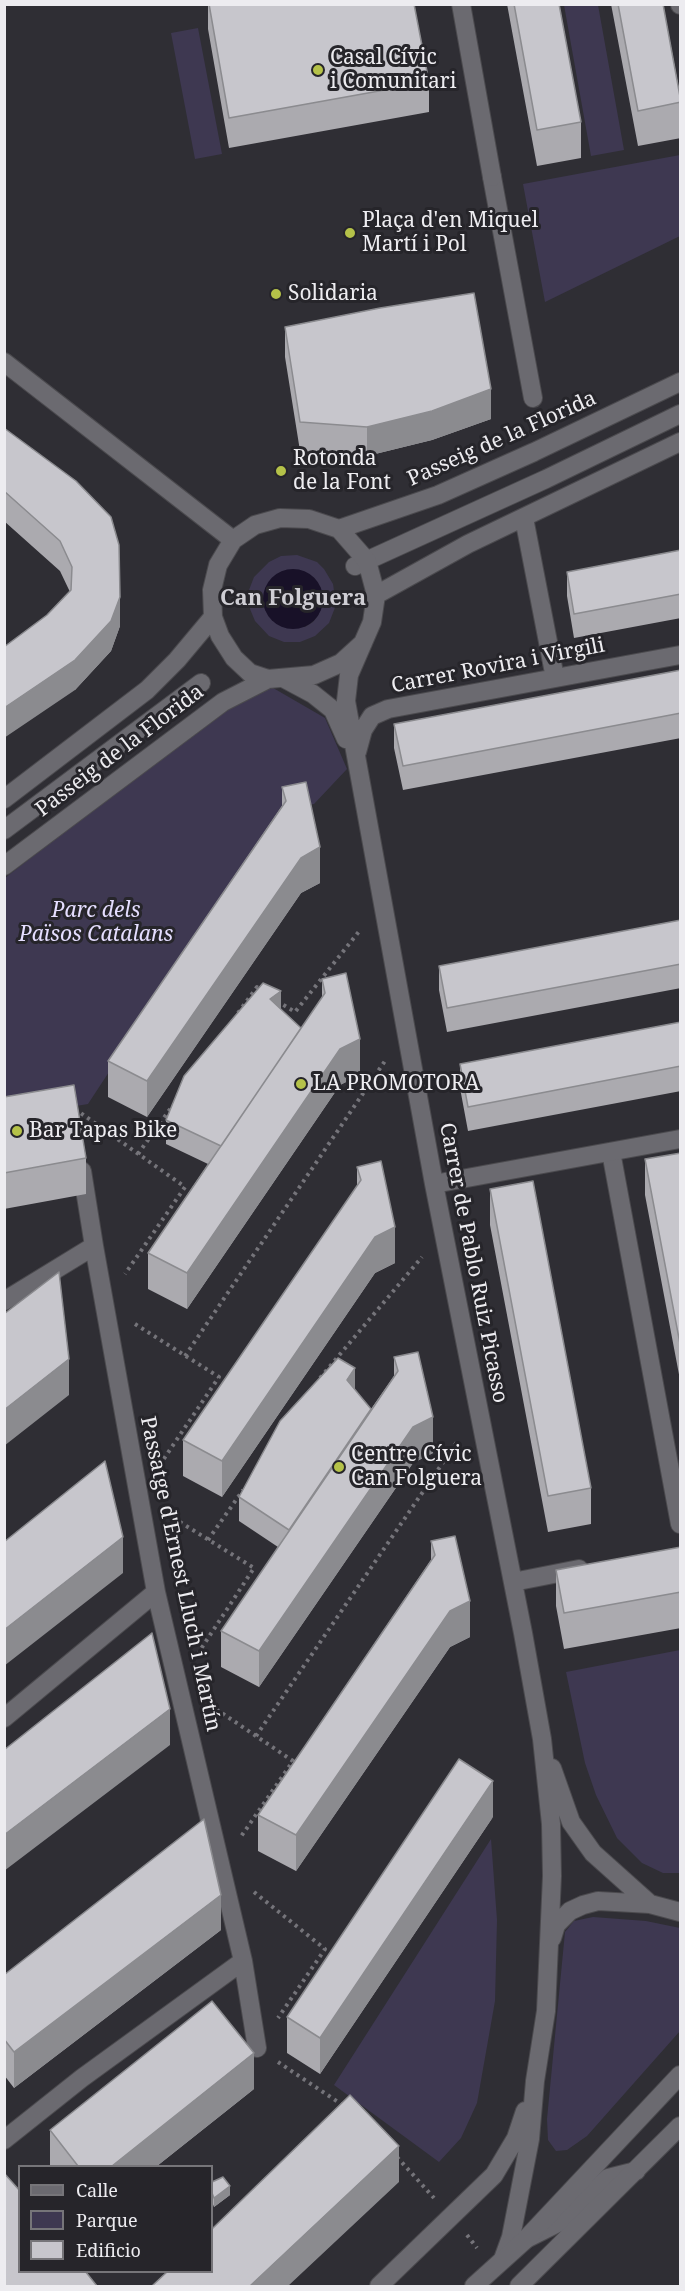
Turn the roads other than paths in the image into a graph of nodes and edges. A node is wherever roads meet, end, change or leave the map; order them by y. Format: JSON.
{"nodes":[{"id":1,"x":461,"y":4,"type":"edge"},
{"id":2,"x":4,"y":362,"type":"edge"},
{"id":3,"x":681,"y":382,"type":"edge"},
{"id":4,"x":533,"y":398,"type":"dead end"},
{"id":5,"x":681,"y":414,"type":"edge"},
{"id":6,"x":681,"y":442,"type":"edge"},
{"id":7,"x":524,"y":518,"type":"junction"},
{"id":8,"x":339,"y":529,"type":"junction"},
{"id":9,"x":233,"y":540,"type":"junction"},
{"id":10,"x":361,"y":564,"type":"junction"},
{"id":11,"x":376,"y":595,"type":"junction"},
{"id":12,"x":213,"y":617,"type":"junction"},
{"id":13,"x":363,"y":644,"type":"junction"},
{"id":14,"x":681,"y":655,"type":"edge"},
{"id":15,"x":555,"y":678,"type":"junction"},
{"id":16,"x":276,"y":679,"type":"junction"},
{"id":17,"x":201,"y":683,"type":"dead end"},
{"id":18,"x":355,"y":760,"type":"junction"},
{"id":19,"x":4,"y":799,"type":"edge"},
{"id":20,"x":4,"y":830,"type":"edge"},
{"id":21,"x":4,"y":866,"type":"edge"},
{"id":22,"x":681,"y":1139,"type":"edge"},
{"id":23,"x":79,"y":1152,"type":"edge"},
{"id":24,"x":611,"y":1152,"type":"junction"},
{"id":25,"x":434,"y":1184,"type":"junction"},
{"id":26,"x":94,"y":1246,"type":"junction"},
{"id":27,"x":4,"y":1301,"type":"edge"},
{"id":28,"x":681,"y":1524,"type":"edge"},
{"id":29,"x":591,"y":1566,"type":"edge"},
{"id":30,"x":513,"y":1582,"type":"junction"},
{"id":31,"x":156,"y":1592,"type":"junction"},
{"id":32,"x":4,"y":1718,"type":"edge"},
{"id":33,"x":542,"y":1739,"type":"junction"},
{"id":34,"x":650,"y":1905,"type":"junction"},
{"id":35,"x":677,"y":1910,"type":"edge"},
{"id":36,"x":549,"y":1948,"type":"junction"},
{"id":37,"x":243,"y":1961,"type":"junction"},
{"id":38,"x":257,"y":2048,"type":"road end"},
{"id":39,"x":681,"y":2075,"type":"edge"},
{"id":40,"x":535,"y":2081,"type":"junction"},
{"id":41,"x":681,"y":2126,"type":"edge"},
{"id":42,"x":4,"y":2140,"type":"edge"},
{"id":43,"x":636,"y":2171,"type":"junction"},
{"id":44,"x":525,"y":2240,"type":"junction"},
{"id":45,"x":499,"y":2263,"type":"junction"},
{"id":46,"x":379,"y":2286,"type":"edge"},
{"id":47,"x":474,"y":2286,"type":"edge"},
{"id":48,"x":519,"y":2286,"type":"edge"}],
"edges":[{"from":1,"to":4,"type":"street"},
{"from":2,"to":9,"type":"street"},
{"from":3,"to":8,"type":"street","name":"Passeig de la Florida"},
{"from":5,"to":10,"type":"street"},
{"from":6,"to":7,"type":"street"},
{"from":7,"to":11,"type":"street"},
{"from":7,"to":15,"type":"street"},
{"from":8,"to":9,"type":"street"},
{"from":8,"to":10,"type":"street"},
{"from":9,"to":12,"type":"street"},
{"from":10,"to":11,"type":"street"},
{"from":11,"to":13,"type":"street"},
{"from":12,"to":16,"type":"street"},
{"from":12,"to":19,"type":"street","name":"Passeig de la Florida"},
{"from":13,"to":16,"type":"street"},
{"from":13,"to":18,"type":"street","name":"Carrer de Pablo Ruiz Picasso"},
{"from":14,"to":15,"type":"street","name":"Carrer Rovira i Virgili"},
{"from":15,"to":18,"type":"street","name":"Carrer Rovira i Virgili"},
{"from":16,"to":18,"type":"street","name":"Carrer de Pablo Ruiz Picasso"},
{"from":16,"to":21,"type":"street","name":"Passeig de la Florida"},
{"from":17,"to":20,"type":"street","name":"Passeig de la Florida"},
{"from":18,"to":25,"type":"street","name":"Carrer de Pablo Ruiz Picasso"},
{"from":22,"to":24,"type":"street"},
{"from":23,"to":26,"type":"street","name":"Passatge d'Ernest Lluch i Martín"},
{"from":24,"to":25,"type":"street"},
{"from":24,"to":28,"type":"street"},
{"from":25,"to":30,"type":"street","name":"Carrer de Pablo Ruiz Picasso"},
{"from":26,"to":27,"type":"street"},
{"from":26,"to":31,"type":"street","name":"Passatge d'Ernest Lluch i Martín"},
{"from":29,"to":30,"type":"street"},
{"from":30,"to":33,"type":"street","name":"Carrer de Pablo Ruiz Picasso"},
{"from":31,"to":32,"type":"street"},
{"from":31,"to":37,"type":"street","name":"Passatge d'Ernest Lluch i Martín"},
{"from":33,"to":34,"type":"street","name":"Carrer de Pablo Ruiz Picasso"},
{"from":33,"to":36,"type":"street","name":"Carrer de Pablo Ruiz Picasso"},
{"from":34,"to":35,"type":"street","name":"Carrer de Pablo Ruiz Picasso"},
{"from":34,"to":36,"type":"street","name":"Carrer de Pablo Ruiz Picasso"},
{"from":36,"to":40,"type":"street","name":"Carrer de Pablo Ruiz Picasso"},
{"from":37,"to":38,"type":"street","name":"Passatge d'Ernest Lluch i Martín"},
{"from":37,"to":42,"type":"street"},
{"from":39,"to":44,"type":"street"},
{"from":40,"to":45,"type":"street","name":"Carrer de Pablo Ruiz Picasso"},
{"from":40,"to":46,"type":"street"},
{"from":41,"to":43,"type":"street"},
{"from":43,"to":44,"type":"street"},
{"from":43,"to":48,"type":"street"},
{"from":44,"to":45,"type":"street"},
{"from":45,"to":47,"type":"street"}]}
